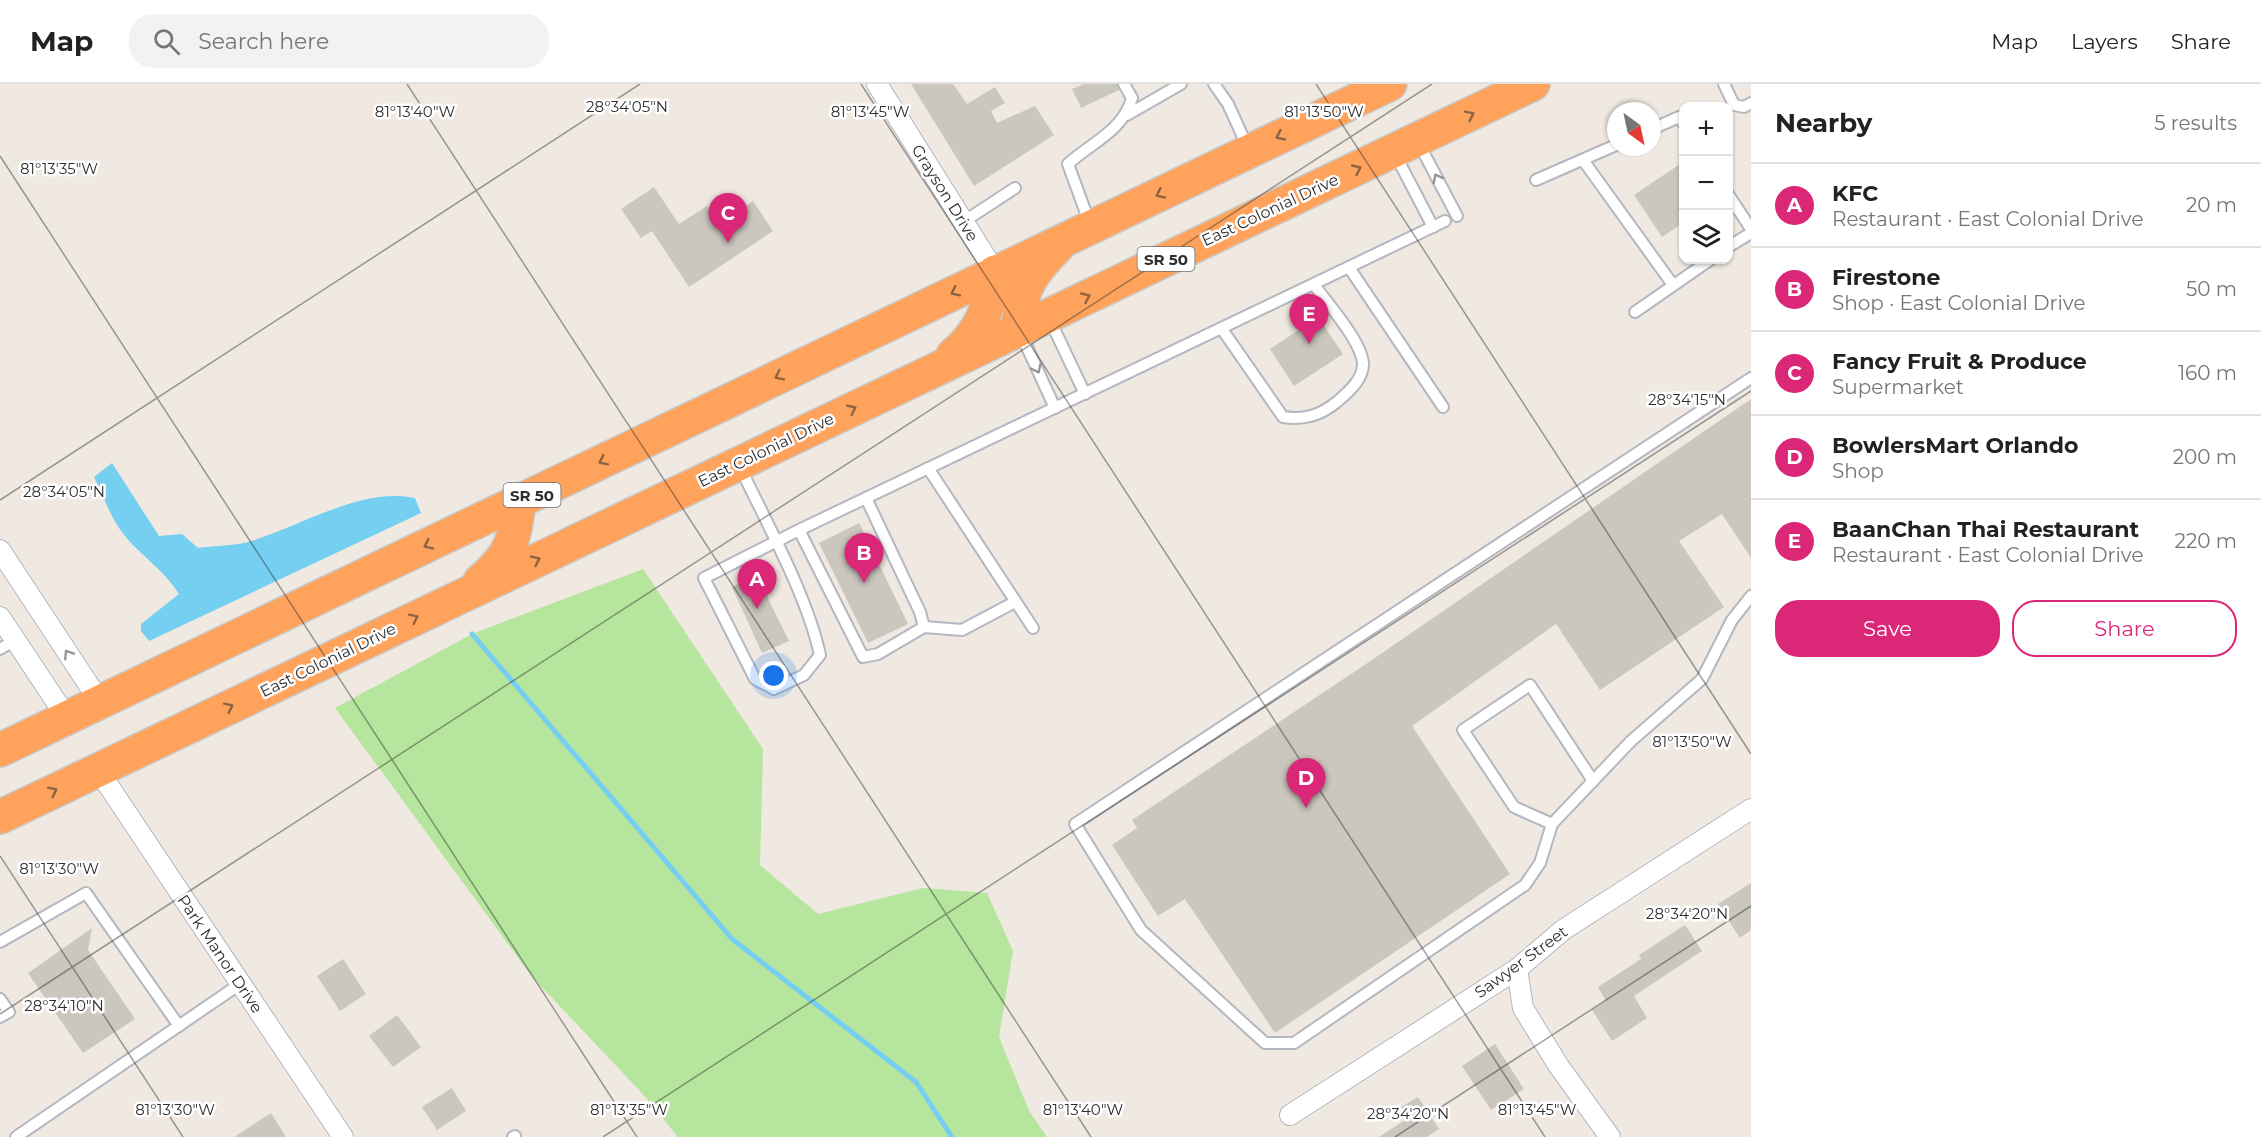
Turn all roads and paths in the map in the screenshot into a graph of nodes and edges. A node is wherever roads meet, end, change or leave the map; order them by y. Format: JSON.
{"nodes":[{"id":1,"x":877,"y":84,"type":"edge"},
{"id":2,"x":1124,"y":84,"type":"edge"},
{"id":3,"x":1181,"y":84,"type":"edge"},
{"id":4,"x":1214,"y":84,"type":"edge"},
{"id":5,"x":1390,"y":84,"type":"edge"},
{"id":6,"x":1533,"y":84,"type":"edge"},
{"id":7,"x":1724,"y":84,"type":"edge"},
{"id":8,"x":1751,"y":102,"type":"edge"},
{"id":9,"x":1127,"y":115,"type":"junction"},
{"id":10,"x":1679,"y":117,"type":"edge"},
{"id":11,"x":1661,"y":125,"type":"edge"},
{"id":12,"x":1405,"y":146,"type":"junction"},
{"id":13,"x":1607,"y":149,"type":"edge"},
{"id":14,"x":1249,"y":151,"type":"junction"},
{"id":15,"x":1583,"y":160,"type":"junction"},
{"id":16,"x":1536,"y":180,"type":"dead end"},
{"id":17,"x":1015,"y":188,"type":"dead end"},
{"id":18,"x":1733,"y":202,"type":"edge"},
{"id":19,"x":1457,"y":216,"type":"dead end"},
{"id":20,"x":1445,"y":221,"type":"dead end"},
{"id":21,"x":963,"y":222,"type":"junction"},
{"id":22,"x":1433,"y":227,"type":"junction"},
{"id":23,"x":1751,"y":231,"type":"edge"},
{"id":24,"x":1078,"y":233,"type":"junction"},
{"id":25,"x":1733,"y":244,"type":"edge"},
{"id":26,"x":1704,"y":264,"type":"edge"},
{"id":27,"x":1350,"y":269,"type":"junction"},
{"id":28,"x":995,"y":272,"type":"junction"},
{"id":29,"x":1673,"y":285,"type":"junction"},
{"id":30,"x":1315,"y":286,"type":"junction"},
{"id":31,"x":1635,"y":312,"type":"dead end"},
{"id":32,"x":1048,"y":315,"type":"junction"},
{"id":33,"x":1018,"y":329,"type":"junction"},
{"id":34,"x":1222,"y":329,"type":"junction"},
{"id":35,"x":938,"y":367,"type":"junction"},
{"id":36,"x":1751,"y":378,"type":"edge"},
{"id":37,"x":1085,"y":394,"type":"junction"},
{"id":38,"x":1443,"y":407,"type":"dead end"},
{"id":39,"x":1055,"y":408,"type":"junction"},
{"id":40,"x":738,"y":463,"type":"junction"},
{"id":41,"x":928,"y":468,"type":"junction"},
{"id":42,"x":866,"y":498,"type":"junction"},
{"id":43,"x":519,"y":501,"type":"junction"},
{"id":44,"x":799,"y":530,"type":"junction"},
{"id":45,"x":774,"y":542,"type":"junction"},
{"id":46,"x":0,"y":550,"type":"edge"},
{"id":47,"x":465,"y":594,"type":"junction"},
{"id":48,"x":1751,"y":596,"type":"edge"},
{"id":49,"x":1015,"y":602,"type":"junction"},
{"id":50,"x":0,"y":617,"type":"edge"},
{"id":51,"x":924,"y":627,"type":"junction"},
{"id":52,"x":1033,"y":628,"type":"dead end"},
{"id":53,"x":8,"y":645,"type":"edge"},
{"id":54,"x":100,"y":702,"type":"junction"},
{"id":55,"x":68,"y":718,"type":"junction"},
{"id":56,"x":0,"y":750,"type":"edge"},
{"id":57,"x":98,"y":770,"type":"junction"},
{"id":58,"x":1593,"y":781,"type":"junction"},
{"id":59,"x":1751,"y":809,"type":"edge"},
{"id":60,"x":0,"y":817,"type":"edge"},
{"id":61,"x":1551,"y":824,"type":"junction"},
{"id":62,"x":0,"y":942,"type":"edge"},
{"id":63,"x":1517,"y":969,"type":"junction"},
{"id":64,"x":240,"y":984,"type":"junction"},
{"id":65,"x":0,"y":999,"type":"edge"},
{"id":66,"x":0,"y":1017,"type":"edge"},
{"id":67,"x":179,"y":1026,"type":"junction"},
{"id":68,"x":1290,"y":1115,"type":"dead end"},
{"id":69,"x":16,"y":1137,"type":"edge"},
{"id":70,"x":343,"y":1137,"type":"edge"},
{"id":71,"x":1610,"y":1137,"type":"edge"}],
"edges":[{"from":1,"to":21,"type":"street","name":"Grayson Drive"},
{"from":2,"to":9,"type":"lane"},
{"from":3,"to":9,"type":"lane"},
{"from":4,"to":14,"type":"lane"},
{"from":5,"to":14,"type":"highway","number":"SR 50","one_way":true},
{"from":12,"to":6,"type":"highway","name":"East Colonial Drive","number":"SR 50","one_way":true},
{"from":7,"to":8,"type":"lane"},
{"from":9,"to":24,"type":"lane"},
{"from":10,"to":11,"type":"lane"},
{"from":19,"to":12,"type":"lane","one_way":true},
{"from":12,"to":22,"type":"lane"},
{"from":32,"to":12,"type":"highway","name":"East Colonial Drive","number":"SR 50","one_way":true},
{"from":13,"to":15,"type":"lane"},
{"from":14,"to":24,"type":"highway","number":"SR 50","one_way":true},
{"from":15,"to":16,"type":"lane"},
{"from":15,"to":29,"type":"lane"},
{"from":17,"to":21,"type":"lane"},
{"from":18,"to":23,"type":"lane"},
{"from":20,"to":22,"type":"lane"},
{"from":21,"to":28,"type":"street","name":"Grayson Drive"},
{"from":22,"to":27,"type":"lane"},
{"from":23,"to":25,"type":"lane"},
{"from":24,"to":28,"type":"highway","number":"SR 50"},
{"from":24,"to":33,"type":"highway"},
{"from":26,"to":29,"type":"lane"},
{"from":27,"to":30,"type":"lane"},
{"from":27,"to":38,"type":"lane"},
{"from":28,"to":35,"type":"highway"},
{"from":28,"to":43,"type":"highway","number":"SR 50","one_way":true},
{"from":29,"to":31,"type":"lane"},
{"from":30,"to":34,"type":"lane"},
{"from":30,"to":34,"type":"lane"},
{"from":32,"to":33,"type":"highway","name":"East Colonial Drive","number":"SR 50"},
{"from":32,"to":37,"type":"lane"},
{"from":33,"to":35,"type":"highway","name":"East Colonial Drive","number":"SR 50"},
{"from":33,"to":39,"type":"lane","one_way":true},
{"from":34,"to":37,"type":"lane"},
{"from":40,"to":35,"type":"highway","name":"East Colonial Drive","number":"SR 50","one_way":true},
{"from":36,"to":61,"type":"lane"},
{"from":37,"to":39,"type":"lane"},
{"from":39,"to":41,"type":"lane"},
{"from":40,"to":45,"type":"lane"},
{"from":47,"to":40,"type":"highway","name":"East Colonial Drive","number":"SR 50","one_way":true},
{"from":41,"to":42,"type":"lane"},
{"from":41,"to":49,"type":"lane"},
{"from":42,"to":44,"type":"lane"},
{"from":42,"to":51,"type":"lane"},
{"from":43,"to":47,"type":"highway"},
{"from":43,"to":54,"type":"highway","number":"SR 50","one_way":true},
{"from":44,"to":45,"type":"lane"},
{"from":44,"to":51,"type":"lane"},
{"from":45,"to":45,"type":"lane"},
{"from":54,"to":46,"type":"street","one_way":true},
{"from":57,"to":47,"type":"highway","name":"East Colonial Drive","number":"SR 50","one_way":true},
{"from":48,"to":58,"type":"lane"},
{"from":49,"to":51,"type":"lane"},
{"from":49,"to":52,"type":"lane"},
{"from":50,"to":53,"type":"street"},
{"from":53,"to":55,"type":"street"},
{"from":54,"to":55,"type":"highway","number":"SR 50"},
{"from":55,"to":56,"type":"highway","number":"SR 50"},
{"from":60,"to":57,"type":"highway","name":"East Colonial Drive","number":"SR 50","one_way":true},
{"from":57,"to":64,"type":"street","name":"Park Manor Drive"},
{"from":58,"to":61,"type":"lane"},
{"from":58,"to":61,"type":"lane"},
{"from":59,"to":63,"type":"street","name":"Sawyer Street"},
{"from":62,"to":67,"type":"lane"},
{"from":63,"to":68,"type":"street","name":"Sawyer Street"},
{"from":63,"to":71,"type":"street"},
{"from":64,"to":67,"type":"lane"},
{"from":64,"to":70,"type":"street","name":"Park Manor Drive"},
{"from":65,"to":66,"type":"lane"},
{"from":67,"to":69,"type":"lane"}]}
